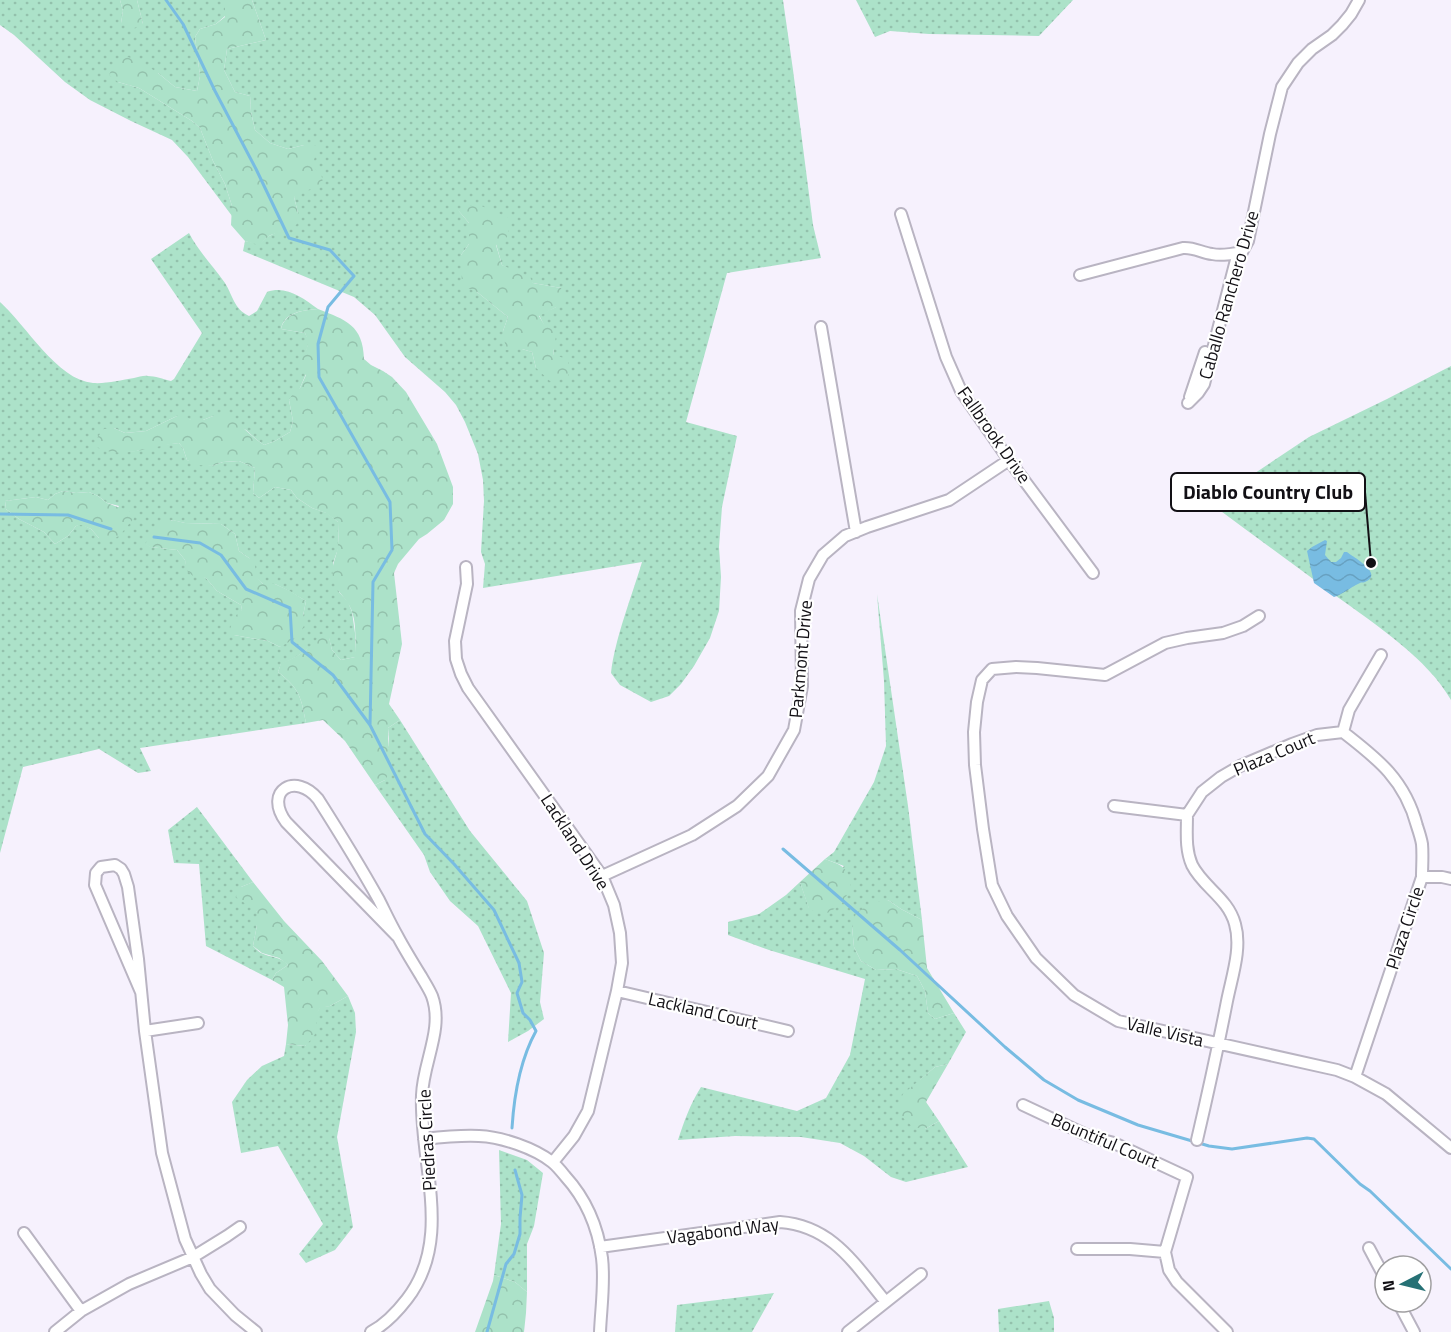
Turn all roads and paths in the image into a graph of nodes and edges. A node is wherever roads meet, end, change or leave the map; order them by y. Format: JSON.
{"nodes":[{"id":1,"x":1359,"y":0,"type":"edge"},
{"id":2,"x":900,"y":214,"type":"dead end"},
{"id":3,"x":1239,"y":256,"type":"junction"},
{"id":4,"x":1080,"y":275,"type":"dead end"},
{"id":5,"x":821,"y":327,"type":"dead end"},
{"id":6,"x":1188,"y":404,"type":"dead end"},
{"id":7,"x":1009,"y":460,"type":"junction"},
{"id":8,"x":856,"y":531,"type":"junction"},
{"id":9,"x":466,"y":567,"type":"dead end"},
{"id":10,"x":1093,"y":573,"type":"dead end"},
{"id":11,"x":1258,"y":616,"type":"dead end"},
{"id":12,"x":1381,"y":655,"type":"dead end"},
{"id":13,"x":1342,"y":732,"type":"junction"},
{"id":14,"x":1114,"y":806,"type":"dead end"},
{"id":15,"x":1187,"y":815,"type":"junction"},
{"id":16,"x":602,"y":876,"type":"junction"},
{"id":17,"x":1422,"y":877,"type":"junction"},
{"id":18,"x":1451,"y":879,"type":"edge"},
{"id":19,"x":397,"y":936,"type":"junction"},
{"id":20,"x":617,"y":991,"type":"junction"},
{"id":21,"x":141,"y":992,"type":"junction"},
{"id":22,"x":198,"y":1023,"type":"dead end"},
{"id":23,"x":145,"y":1031,"type":"junction"},
{"id":24,"x":788,"y":1031,"type":"dead end"},
{"id":25,"x":1219,"y":1044,"type":"junction"},
{"id":26,"x":1355,"y":1077,"type":"junction"},
{"id":27,"x":1023,"y":1105,"type":"dead end"},
{"id":28,"x":424,"y":1139,"type":"junction"},
{"id":29,"x":1197,"y":1140,"type":"dead end"},
{"id":30,"x":1451,"y":1149,"type":"edge"},
{"id":31,"x":553,"y":1162,"type":"junction"},
{"id":32,"x":240,"y":1227,"type":"dead end"},
{"id":33,"x":24,"y":1233,"type":"dead end"},
{"id":34,"x":600,"y":1247,"type":"junction"},
{"id":35,"x":1369,"y":1248,"type":"dead end"},
{"id":36,"x":1077,"y":1249,"type":"dead end"},
{"id":37,"x":1165,"y":1252,"type":"junction"},
{"id":38,"x":1373,"y":1256,"type":"edge"},
{"id":39,"x":193,"y":1257,"type":"junction"},
{"id":40,"x":921,"y":1274,"type":"dead end"},
{"id":41,"x":886,"y":1302,"type":"junction"},
{"id":42,"x":81,"y":1311,"type":"junction"},
{"id":43,"x":1404,"y":1314,"type":"edge"},
{"id":44,"x":55,"y":1332,"type":"edge"},
{"id":45,"x":256,"y":1332,"type":"edge"},
{"id":46,"x":371,"y":1332,"type":"edge"},
{"id":47,"x":600,"y":1332,"type":"edge"},
{"id":48,"x":848,"y":1332,"type":"edge"},
{"id":49,"x":1227,"y":1332,"type":"edge"},
{"id":50,"x":1414,"y":1332,"type":"edge"}],
"edges":[{"from":1,"to":3,"type":"street","name":"Caballo Ranchero Drive"},
{"from":2,"to":7,"type":"street","name":"Fallbrook Drive"},
{"from":3,"to":4,"type":"street"},
{"from":3,"to":6,"type":"street","name":"Caballo Ranchero Drive"},
{"from":5,"to":8,"type":"street"},
{"from":7,"to":8,"type":"street","name":"Parkmont Drive"},
{"from":7,"to":10,"type":"street","name":"Fallbrook Drive"},
{"from":8,"to":16,"type":"street","name":"Parkmont Drive"},
{"from":9,"to":16,"type":"street","name":"Lackland Drive"},
{"from":11,"to":25,"type":"street","name":"Valle Vista"},
{"from":12,"to":13,"type":"street"},
{"from":13,"to":15,"type":"street","name":"Plaza Court"},
{"from":13,"to":17,"type":"street","name":"Plaza Circle"},
{"from":14,"to":15,"type":"street"},
{"from":15,"to":25,"type":"street"},
{"from":16,"to":20,"type":"street","name":"Lackland Drive"},
{"from":17,"to":18,"type":"street"},
{"from":17,"to":26,"type":"street","name":"Plaza Circle"},
{"from":19,"to":19,"type":"street","name":"Piedras Circle"},
{"from":19,"to":28,"type":"street","name":"Piedras Circle"},
{"from":20,"to":24,"type":"street","name":"Lackland Court"},
{"from":20,"to":31,"type":"street","name":"Lackland Drive"},
{"from":21,"to":21,"type":"street"},
{"from":21,"to":23,"type":"street"},
{"from":22,"to":23,"type":"street"},
{"from":23,"to":39,"type":"street"},
{"from":25,"to":26,"type":"street","name":"Valle Vista"},
{"from":25,"to":29,"type":"street"},
{"from":26,"to":30,"type":"street","name":"Valle Vista"},
{"from":27,"to":37,"type":"street","name":"Bountiful Court"},
{"from":28,"to":31,"type":"street"},
{"from":28,"to":46,"type":"street","name":"Piedras Circle"},
{"from":31,"to":34,"type":"street"},
{"from":32,"to":39,"type":"street"},
{"from":33,"to":42,"type":"street"},
{"from":34,"to":41,"type":"street","name":"Vagabond Way"},
{"from":34,"to":47,"type":"street"},
{"from":35,"to":38,"type":"street"},
{"from":36,"to":37,"type":"street"},
{"from":37,"to":49,"type":"street"},
{"from":39,"to":42,"type":"street"},
{"from":39,"to":45,"type":"street"},
{"from":40,"to":41,"type":"street"},
{"from":41,"to":48,"type":"street"},
{"from":42,"to":44,"type":"street"},
{"from":43,"to":50,"type":"street"}]}
